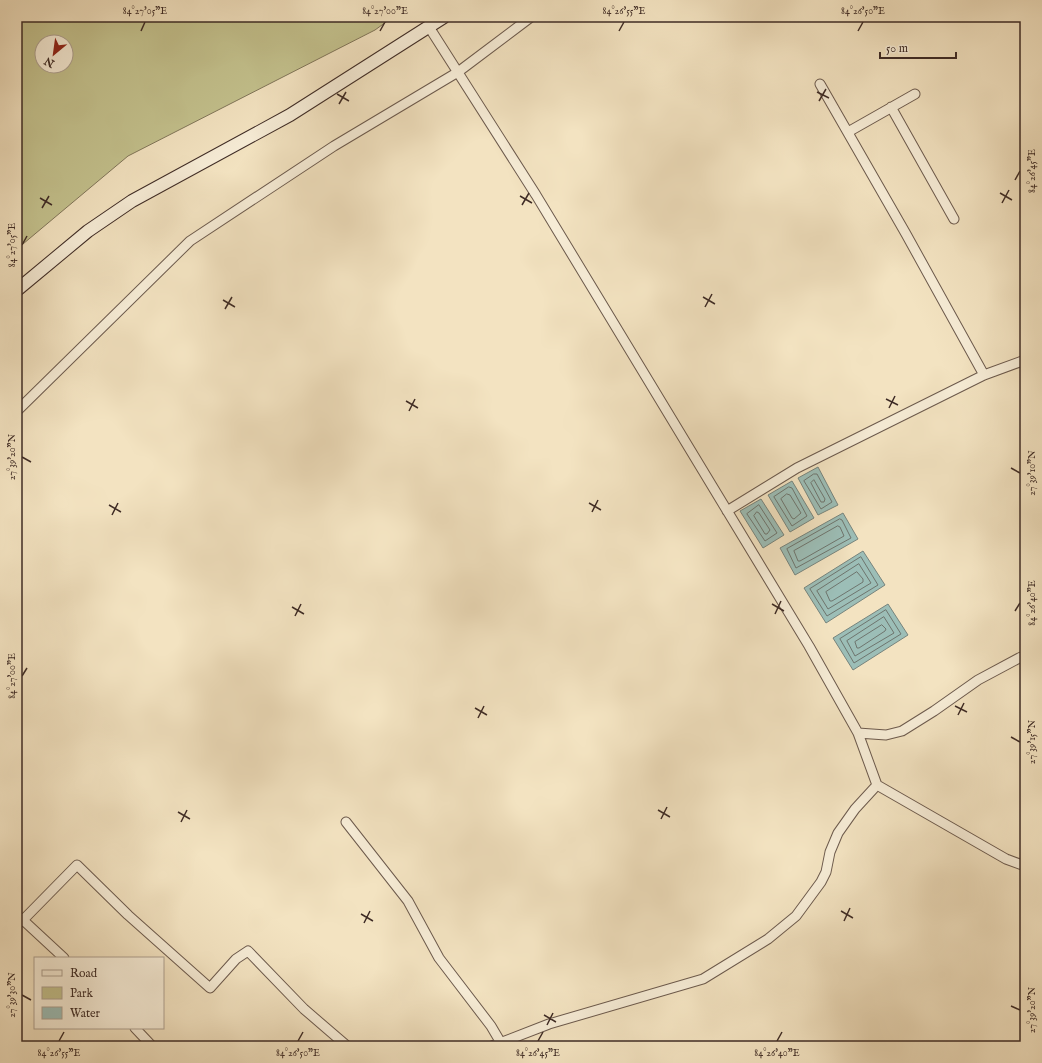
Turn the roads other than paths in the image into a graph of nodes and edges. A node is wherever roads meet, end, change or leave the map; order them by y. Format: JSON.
{"nodes":[{"id":1,"x":444,"y":17,"type":"edge"},
{"id":2,"x":531,"y":17,"type":"edge"},
{"id":3,"x":429,"y":27,"type":"junction"},
{"id":4,"x":458,"y":72,"type":"junction"},
{"id":5,"x":820,"y":84,"type":"dead end"},
{"id":6,"x":915,"y":94,"type":"dead end"},
{"id":7,"x":891,"y":107,"type":"junction"},
{"id":8,"x":848,"y":132,"type":"junction"},
{"id":9,"x":954,"y":218,"type":"dead end"},
{"id":10,"x":17,"y":290,"type":"edge"},
{"id":11,"x":1025,"y":360,"type":"edge"},
{"id":12,"x":984,"y":375,"type":"junction"},
{"id":13,"x":17,"y":411,"type":"edge"},
{"id":14,"x":727,"y":511,"type":"junction"},
{"id":15,"x":1025,"y":657,"type":"edge"},
{"id":16,"x":858,"y":733,"type":"junction"},
{"id":17,"x":877,"y":785,"type":"junction"},
{"id":18,"x":346,"y":822,"type":"dead end"},
{"id":19,"x":1025,"y":866,"type":"edge"},
{"id":20,"x":19,"y":920,"type":"edge"},
{"id":21,"x":63,"y":957,"type":"edge"},
{"id":22,"x":136,"y":1029,"type":"edge"},
{"id":23,"x":496,"y":1044,"type":"edge"},
{"id":24,"x":152,"y":1046,"type":"edge"},
{"id":25,"x":347,"y":1046,"type":"edge"}],
"edges":[{"from":1,"to":3,"type":"main road"},
{"from":2,"to":4,"type":"street"},
{"from":3,"to":4,"type":"street"},
{"from":3,"to":10,"type":"main road"},
{"from":4,"to":13,"type":"street"},
{"from":4,"to":14,"type":"street"},
{"from":5,"to":8,"type":"street"},
{"from":6,"to":7,"type":"street"},
{"from":7,"to":8,"type":"street"},
{"from":7,"to":9,"type":"street"},
{"from":8,"to":12,"type":"street"},
{"from":11,"to":12,"type":"street"},
{"from":12,"to":14,"type":"street"},
{"from":14,"to":16,"type":"street"},
{"from":15,"to":16,"type":"street"},
{"from":16,"to":17,"type":"street"},
{"from":17,"to":19,"type":"street"},
{"from":17,"to":23,"type":"street"},
{"from":18,"to":23,"type":"street"},
{"from":20,"to":21,"type":"street"},
{"from":20,"to":25,"type":"street"},
{"from":22,"to":24,"type":"street"}]}
